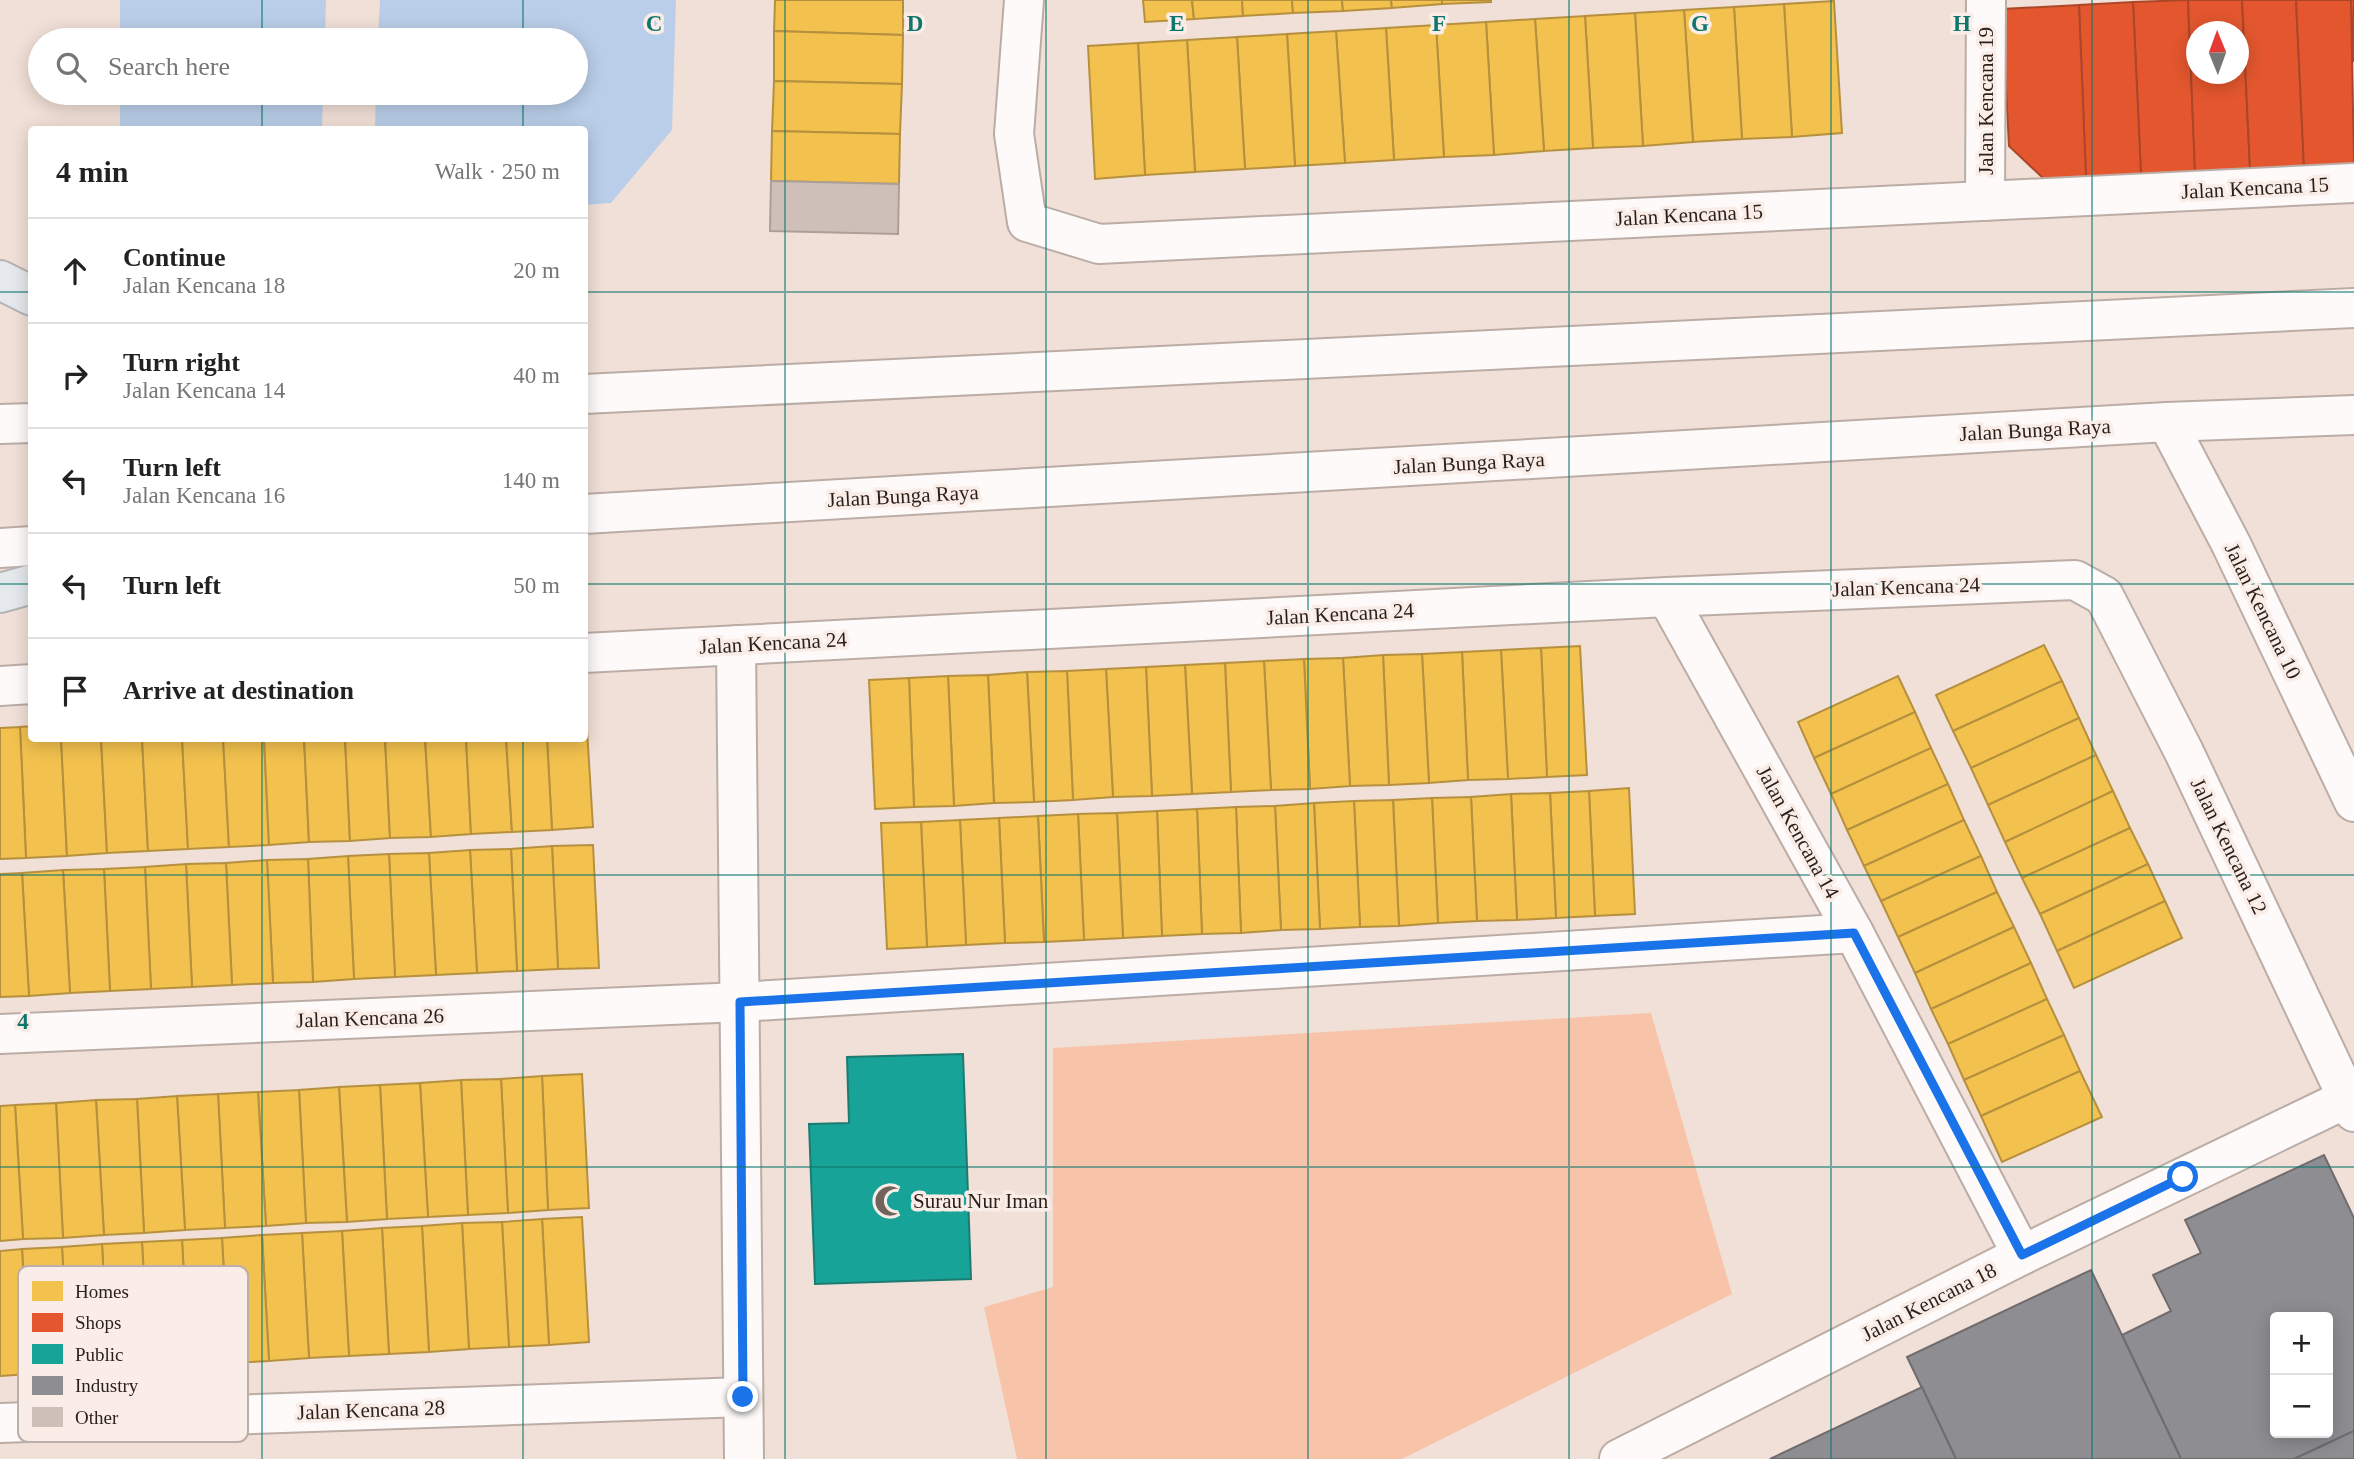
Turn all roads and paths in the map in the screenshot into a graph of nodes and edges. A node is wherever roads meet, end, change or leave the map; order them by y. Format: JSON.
{"nodes":[{"id":1,"x":1024,"y":0,"type":"edge"},
{"id":2,"x":1986,"y":0,"type":"edge"},
{"id":3,"x":2354,"y":183,"type":"edge"},
{"id":4,"x":1985,"y":201,"type":"junction"},
{"id":5,"x":0,"y":281,"type":"edge"},
{"id":6,"x":28,"y":294,"type":"edge"},
{"id":7,"x":2354,"y":308,"type":"edge"},
{"id":8,"x":588,"y":394,"type":"edge"},
{"id":9,"x":2354,"y":415,"type":"edge"},
{"id":10,"x":2167,"y":422,"type":"junction"},
{"id":11,"x":28,"y":423,"type":"edge"},
{"id":12,"x":0,"y":424,"type":"edge"},
{"id":13,"x":588,"y":514,"type":"edge"},
{"id":14,"x":28,"y":546,"type":"edge"},
{"id":15,"x":0,"y":548,"type":"edge"},
{"id":16,"x":28,"y":585,"type":"edge"},
{"id":17,"x":2093,"y":588,"type":"joint"},
{"id":18,"x":0,"y":593,"type":"edge"},
{"id":19,"x":1667,"y":597,"type":"junction"},
{"id":20,"x":736,"y":645,"type":"junction"},
{"id":21,"x":588,"y":653,"type":"edge"},
{"id":22,"x":28,"y":684,"type":"edge"},
{"id":23,"x":0,"y":686,"type":"edge"},
{"id":24,"x":2354,"y":802,"type":"edge"},
{"id":25,"x":1854,"y":933,"type":"junction"},
{"id":26,"x":740,"y":1002,"type":"junction"},
{"id":27,"x":0,"y":1034,"type":"edge"},
{"id":28,"x":2352,"y":1102,"type":"edge"},
{"id":29,"x":2022,"y":1255,"type":"junction"},
{"id":30,"x":743,"y":1397,"type":"junction"},
{"id":31,"x":248,"y":1414,"type":"edge"},
{"id":32,"x":18,"y":1422,"type":"edge"},
{"id":33,"x":0,"y":1423,"type":"edge"},
{"id":34,"x":744,"y":1459,"type":"edge"},
{"id":35,"x":1619,"y":1459,"type":"edge"}],
"edges":[{"from":1,"to":4,"type":"street","name":"Jalan Kencana 15"},
{"from":2,"to":4,"type":"street","name":"Jalan Kencana 19"},
{"from":3,"to":4,"type":"street","name":"Jalan Kencana 15"},
{"from":5,"to":6,"type":"highway"},
{"from":7,"to":8,"type":"street"},
{"from":9,"to":10,"type":"street","name":"Jalan Bunga Raya"},
{"from":10,"to":13,"type":"street","name":"Jalan Bunga Raya"},
{"from":10,"to":24,"type":"street","name":"Jalan Kencana 10"},
{"from":11,"to":12,"type":"street"},
{"from":14,"to":15,"type":"street"},
{"from":16,"to":18,"type":"highway"},
{"from":17,"to":19,"type":"street","name":"Jalan Kencana 24"},
{"from":17,"to":28,"type":"street","name":"Jalan Kencana 12"},
{"from":19,"to":20,"type":"street","name":"Jalan Kencana 24"},
{"from":19,"to":25,"type":"street","name":"Jalan Kencana 14"},
{"from":20,"to":21,"type":"street","name":"Jalan Kencana 24"},
{"from":20,"to":26,"type":"street"},
{"from":22,"to":23,"type":"street"},
{"from":25,"to":26,"type":"street","name":"Jalan Kencana 26"},
{"from":25,"to":29,"type":"street","name":"Jalan Kencana 14"},
{"from":26,"to":27,"type":"street","name":"Jalan Kencana 26"},
{"from":26,"to":30,"type":"street"},
{"from":28,"to":29,"type":"street","name":"Jalan Kencana 18"},
{"from":29,"to":35,"type":"street","name":"Jalan Kencana 18"},
{"from":30,"to":31,"type":"street","name":"Jalan Kencana 28"},
{"from":30,"to":34,"type":"street"},
{"from":32,"to":33,"type":"street","name":"Jalan Kencana 28"}]}
